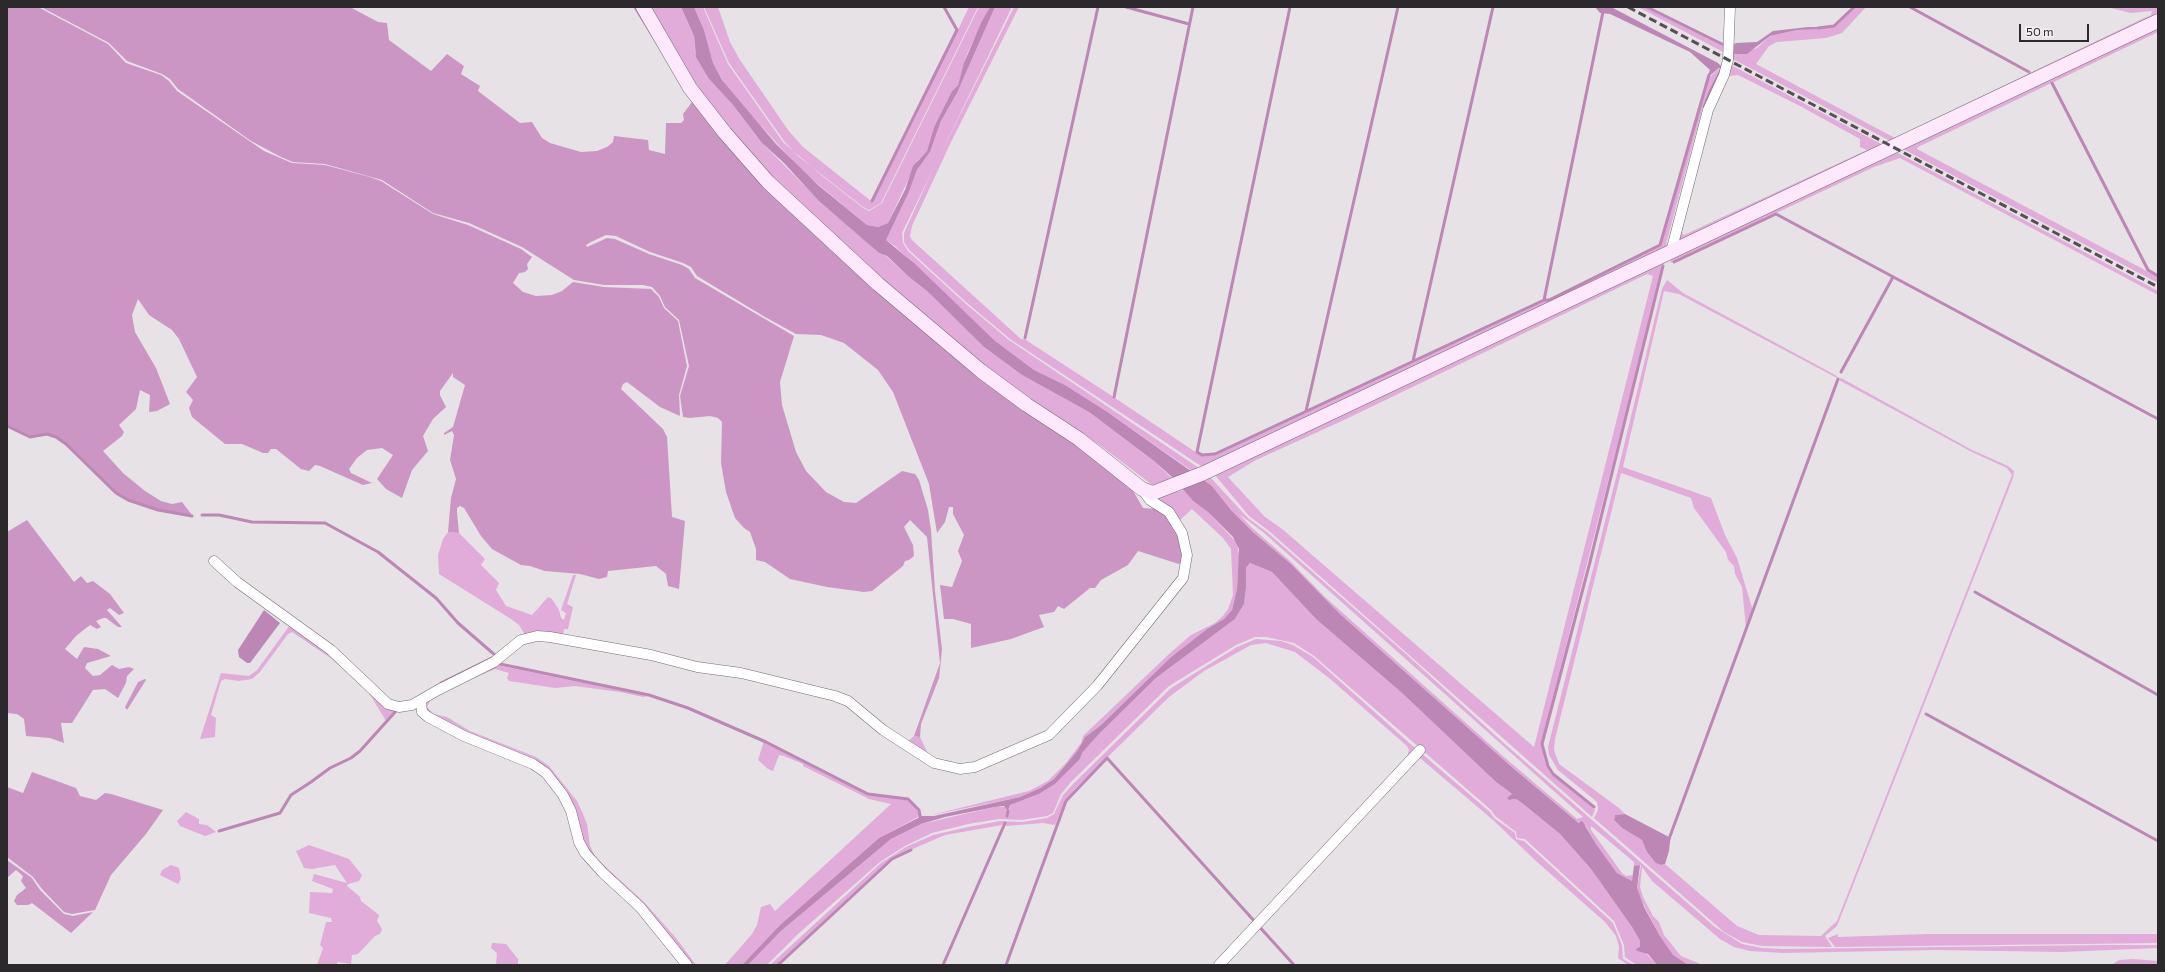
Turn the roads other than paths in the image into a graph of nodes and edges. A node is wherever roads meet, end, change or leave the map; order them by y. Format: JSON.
{"nodes":[{"id":1,"x":643,"y":7,"type":"edge"},
{"id":2,"x":1730,"y":7,"type":"edge"},
{"id":3,"x":2158,"y":21,"type":"edge"},
{"id":4,"x":1671,"y":252,"type":"junction"},
{"id":5,"x":1142,"y":490,"type":"junction"},
{"id":6,"x":214,"y":562,"type":"dead end"},
{"id":7,"x":421,"y":700,"type":"junction"},
{"id":8,"x":1420,"y":750,"type":"dead end"},
{"id":9,"x":687,"y":965,"type":"edge"},
{"id":10,"x":1220,"y":965,"type":"edge"}],
"edges":[{"from":1,"to":5,"type":"main road"},
{"from":2,"to":4,"type":"street"},
{"from":3,"to":4,"type":"main road"},
{"from":4,"to":5,"type":"main road"},
{"from":5,"to":7,"type":"street"},
{"from":6,"to":7,"type":"street"},
{"from":7,"to":9,"type":"street"},
{"from":8,"to":10,"type":"street"}]}
